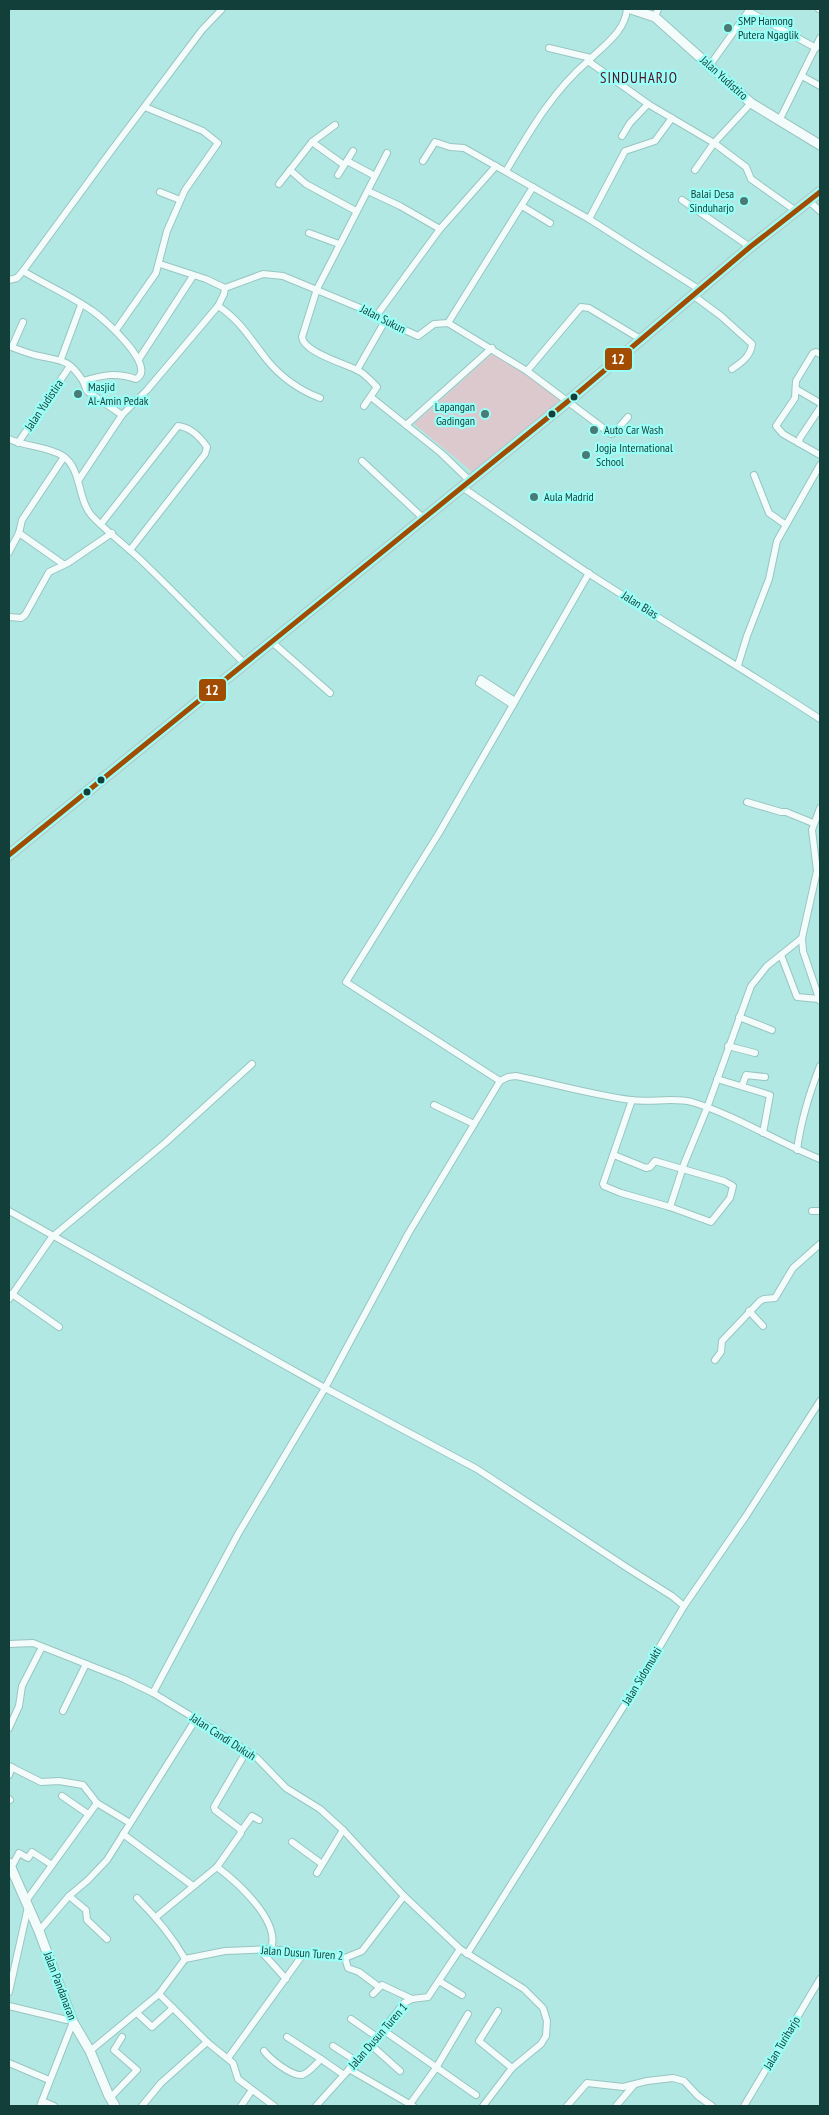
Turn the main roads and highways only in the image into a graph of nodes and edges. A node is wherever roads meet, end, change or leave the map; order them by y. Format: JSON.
{"nodes":[{"id":1,"x":631,"y":9,"type":"edge"},
{"id":2,"x":656,"y":13,"type":"edge"},
{"id":3,"x":820,"y":145,"type":"edge"},
{"id":4,"x":820,"y":192,"type":"edge"},
{"id":5,"x":9,"y":855,"type":"edge"},
{"id":6,"x":10,"y":1865,"type":"edge"},
{"id":7,"x":115,"y":2106,"type":"edge"}],
"edges":[{"from":1,"to":2,"type":"main road","name":"Jalan Yudistiro"},
{"from":2,"to":3,"type":"main road","name":"Jalan Yudistiro"},
{"from":4,"to":5,"type":"main road"},
{"from":6,"to":7,"type":"main road","name":"Jalan Pandanaran"}]}
